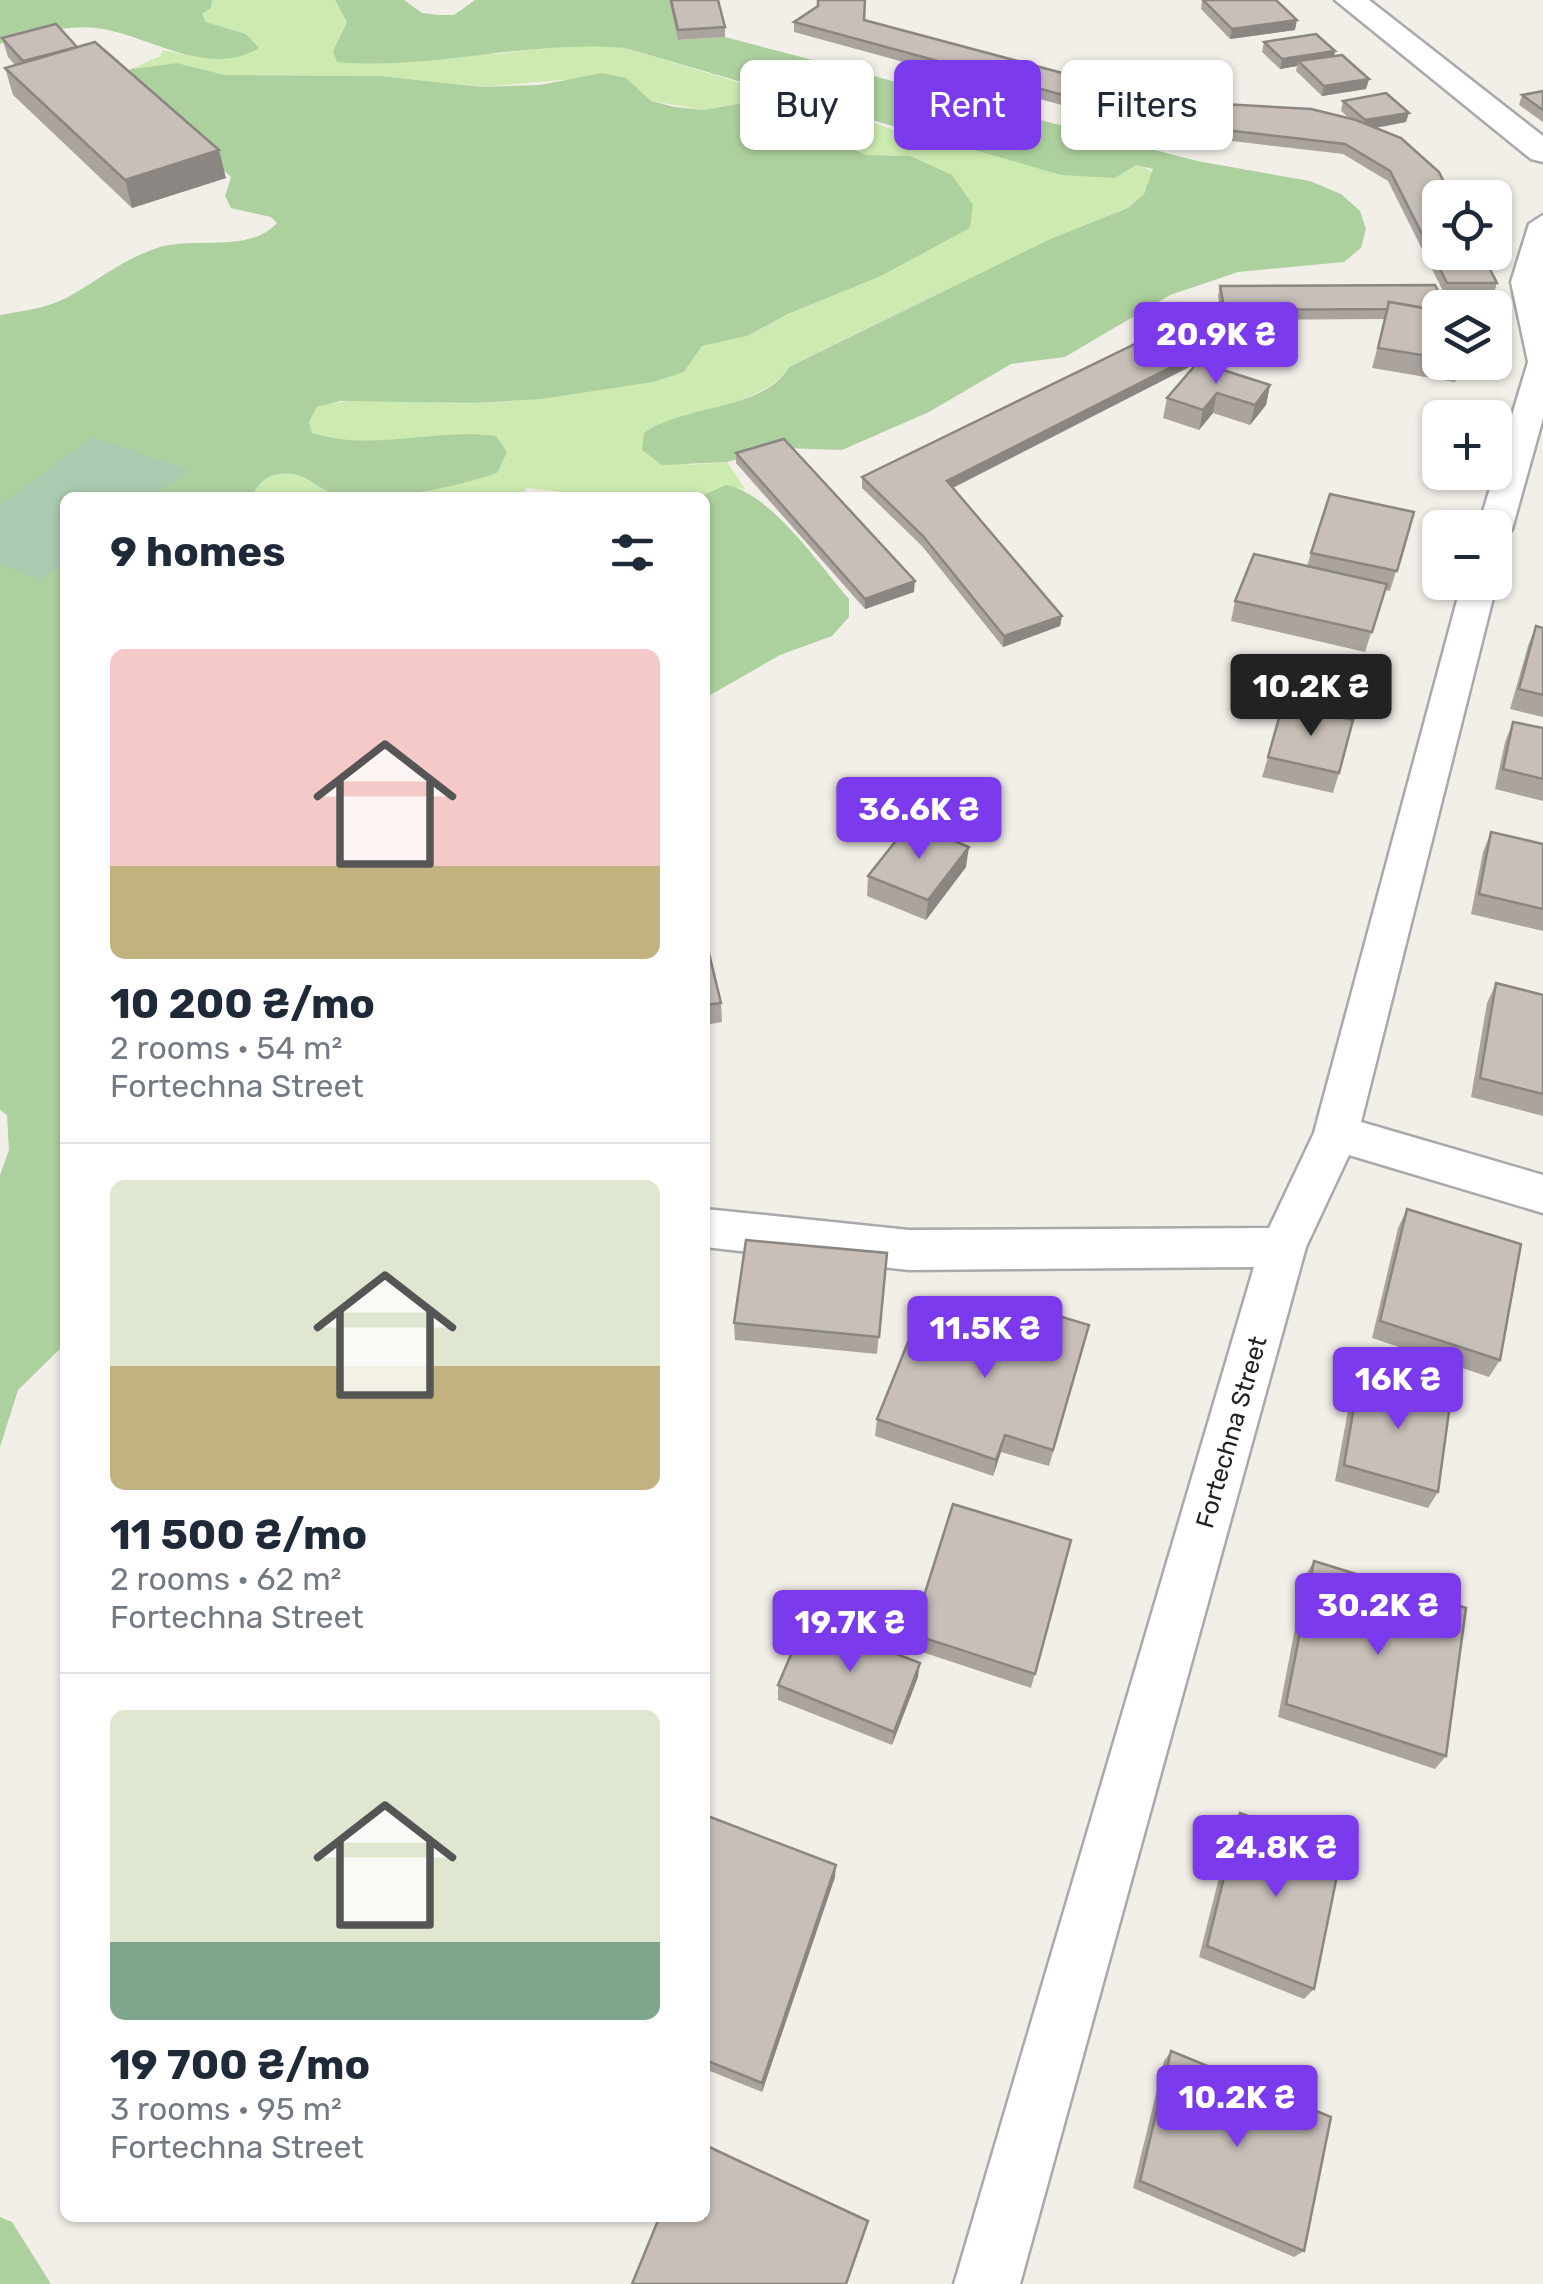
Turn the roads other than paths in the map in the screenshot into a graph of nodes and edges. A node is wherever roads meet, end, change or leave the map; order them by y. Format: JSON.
{"nodes":[{"id":1,"x":1350,"y":0,"type":"edge"},
{"id":2,"x":1543,"y":152,"type":"edge"},
{"id":3,"x":1543,"y":224,"type":"edge"},
{"id":4,"x":1543,"y":362,"type":"edge"},
{"id":5,"x":1500,"y":510,"type":"edge"},
{"id":6,"x":1475,"y":600,"type":"edge"},
{"id":7,"x":1336,"y":1133,"type":"junction"},
{"id":8,"x":1543,"y":1194,"type":"edge"},
{"id":9,"x":710,"y":1229,"type":"edge"},
{"id":10,"x":1283,"y":1248,"type":"junction"},
{"id":11,"x":987,"y":2284,"type":"edge"}],
"edges":[{"from":1,"to":2,"type":"street"},
{"from":3,"to":4,"type":"street"},
{"from":4,"to":5,"type":"street"},
{"from":6,"to":7,"type":"street","name":"Fortechna Street"},
{"from":7,"to":8,"type":"street"},
{"from":7,"to":10,"type":"street","name":"Fortechna Street"},
{"from":9,"to":10,"type":"street"},
{"from":10,"to":11,"type":"street","name":"Fortechna Street"}]}
